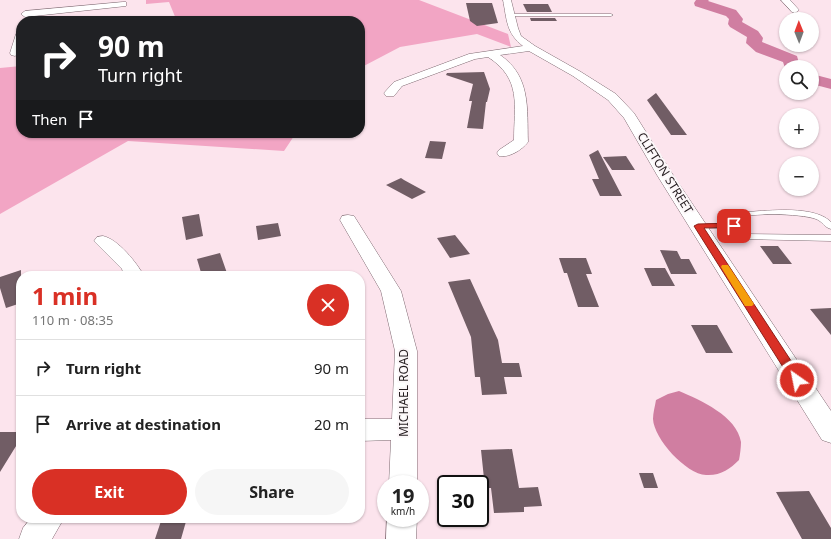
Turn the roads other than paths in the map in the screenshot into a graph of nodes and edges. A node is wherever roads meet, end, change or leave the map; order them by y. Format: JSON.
{"nodes":[{"id":1,"x":507,"y":0,"type":"edge"},
{"id":2,"x":785,"y":0,"type":"edge"},
{"id":3,"x":28,"y":4,"type":"dead end"},
{"id":4,"x":123,"y":4,"type":"dead end"},
{"id":5,"x":795,"y":10,"type":"dead end"},
{"id":6,"x":510,"y":14,"type":"junction"},
{"id":7,"x":611,"y":15,"type":"dead end"},
{"id":8,"x":25,"y":16,"type":"edge"},
{"id":9,"x":33,"y":16,"type":"edge"},
{"id":10,"x":530,"y":48,"type":"junction"},
{"id":11,"x":16,"y":50,"type":"edge"},
{"id":12,"x":15,"y":53,"type":"dead end"},
{"id":13,"x":489,"y":53,"type":"junction"},
{"id":14,"x":390,"y":93,"type":"dead end"},
{"id":15,"x":504,"y":153,"type":"dead end"},
{"id":16,"x":348,"y":220,"type":"dead end"},
{"id":17,"x":698,"y":226,"type":"junction"},
{"id":18,"x":734,"y":226,"type":"junction"},
{"id":19,"x":831,"y":227,"type":"edge"},
{"id":20,"x":831,"y":238,"type":"edge"},
{"id":21,"x":103,"y":241,"type":"dead end"},
{"id":22,"x":132,"y":271,"type":"edge"},
{"id":23,"x":404,"y":429,"type":"junction"},
{"id":24,"x":365,"y":430,"type":"edge"},
{"id":25,"x":831,"y":432,"type":"edge"},
{"id":26,"x":402,"y":475,"type":"edge"},
{"id":27,"x":45,"y":523,"type":"edge"},
{"id":28,"x":402,"y":527,"type":"edge"},
{"id":29,"x":34,"y":539,"type":"edge"},
{"id":30,"x":401,"y":539,"type":"edge"}],
"edges":[{"from":1,"to":6,"type":"street","name":"CLIFTON STREET"},
{"from":2,"to":5,"type":"street"},
{"from":3,"to":8,"type":"street"},
{"from":4,"to":9,"type":"street"},
{"from":6,"to":7,"type":"lane"},
{"from":6,"to":10,"type":"street","name":"CLIFTON STREET"},
{"from":10,"to":13,"type":"street"},
{"from":10,"to":17,"type":"street","name":"CLIFTON STREET"},
{"from":11,"to":12,"type":"street"},
{"from":13,"to":14,"type":"street"},
{"from":13,"to":15,"type":"street"},
{"from":16,"to":23,"type":"street","name":"MICHAEL ROAD"},
{"from":17,"to":18,"type":"lane"},
{"from":17,"to":25,"type":"street","name":"CLIFTON STREET"},
{"from":18,"to":19,"type":"lane"},
{"from":18,"to":20,"type":"lane"},
{"from":21,"to":22,"type":"street"},
{"from":23,"to":24,"type":"street"},
{"from":23,"to":26,"type":"street","name":"MICHAEL ROAD"},
{"from":27,"to":29,"type":"street"},
{"from":28,"to":30,"type":"street"}]}
